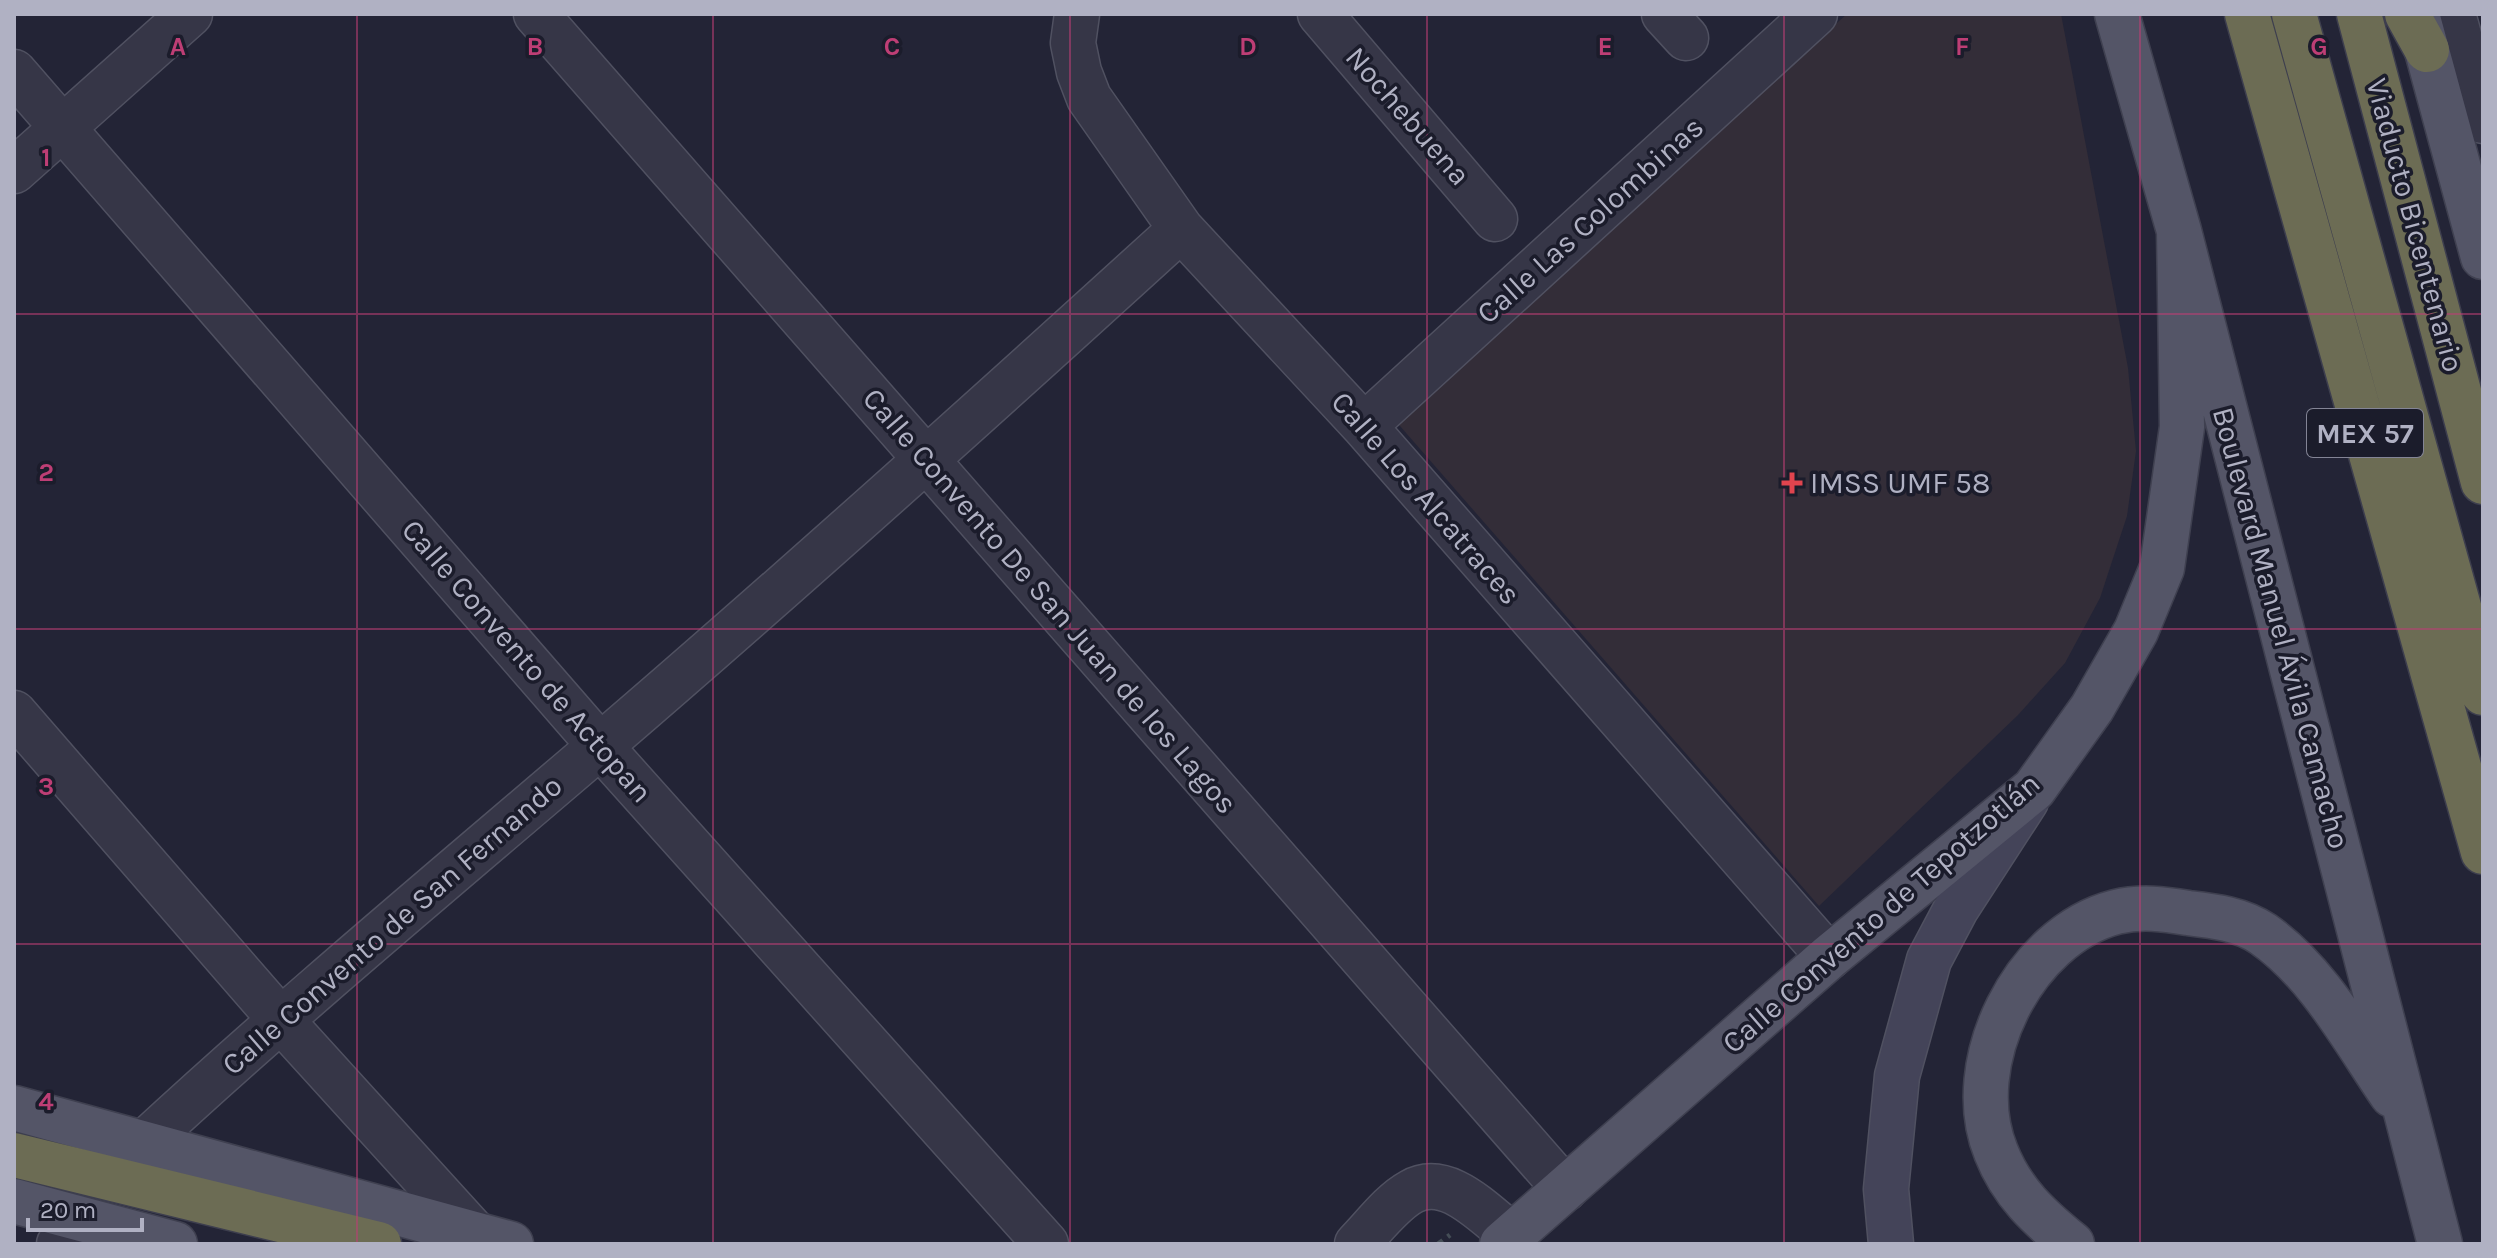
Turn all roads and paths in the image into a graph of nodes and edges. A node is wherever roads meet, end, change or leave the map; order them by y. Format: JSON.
{"nodes":[{"id":1,"x":190,"y":14,"type":"edge"},
{"id":2,"x":536,"y":14,"type":"edge"},
{"id":3,"x":1077,"y":14,"type":"edge"},
{"id":4,"x":1320,"y":14,"type":"edge"},
{"id":5,"x":1815,"y":14,"type":"edge"},
{"id":6,"x":2117,"y":14,"type":"edge"},
{"id":7,"x":2247,"y":14,"type":"edge"},
{"id":8,"x":2294,"y":14,"type":"edge"},
{"id":9,"x":2359,"y":14,"type":"edge"},
{"id":10,"x":2453,"y":14,"type":"edge"},
{"id":11,"x":2417,"y":26,"type":"edge"},
{"id":12,"x":14,"y":72,"type":"edge"},
{"id":13,"x":2483,"y":121,"type":"edge"},
{"id":14,"x":64,"y":127,"type":"junction"},
{"id":15,"x":14,"y":171,"type":"edge"},
{"id":16,"x":1495,"y":219,"type":"dead end"},
{"id":17,"x":1181,"y":229,"type":"junction"},
{"id":18,"x":2179,"y":231,"type":"junction"},
{"id":19,"x":2482,"y":247,"type":"edge"},
{"id":20,"x":1364,"y":426,"type":"junction"},
{"id":21,"x":927,"y":461,"type":"junction"},
{"id":22,"x":2483,"y":482,"type":"edge"},
{"id":23,"x":2483,"y":693,"type":"edge"},
{"id":24,"x":14,"y":713,"type":"edge"},
{"id":25,"x":600,"y":746,"type":"junction"},
{"id":26,"x":2034,"y":789,"type":"junction"},
{"id":27,"x":2483,"y":852,"type":"edge"},
{"id":28,"x":1829,"y":957,"type":"junction"},
{"id":29,"x":279,"y":1018,"type":"junction"},
{"id":30,"x":14,"y":1108,"type":"edge"},
{"id":31,"x":2409,"y":1121,"type":"junction"},
{"id":32,"x":143,"y":1144,"type":"junction"},
{"id":33,"x":14,"y":1155,"type":"edge"},
{"id":34,"x":1565,"y":1189,"type":"junction"},
{"id":35,"x":14,"y":1201,"type":"edge"},
{"id":36,"x":71,"y":1233,"type":"edge"},
{"id":37,"x":1507,"y":1240,"type":"edge"},
{"id":38,"x":495,"y":1241,"type":"edge"},
{"id":39,"x":175,"y":1244,"type":"edge"},
{"id":40,"x":379,"y":1244,"type":"edge"},
{"id":41,"x":1046,"y":1244,"type":"edge"},
{"id":42,"x":1357,"y":1244,"type":"edge"},
{"id":43,"x":1891,"y":1244,"type":"edge"},
{"id":44,"x":2072,"y":1244,"type":"edge"},
{"id":45,"x":2440,"y":1244,"type":"edge"}],
"edges":[{"from":1,"to":14,"type":"street"},
{"from":2,"to":21,"type":"street","name":"Calle Convento De San Juan de los Lagos"},
{"from":3,"to":17,"type":"street","name":"Calle Los Alcatraces"},
{"from":4,"to":16,"type":"street","name":"Nochebuena"},
{"from":5,"to":20,"type":"street","name":"Calle Las Colombinas"},
{"from":6,"to":18,"type":"main road","name":"Boulevard Manuel Ávila Camacho"},
{"from":7,"to":27,"type":"highway","number":"MEX 57"},
{"from":8,"to":23,"type":"highway","number":"MEX 57"},
{"from":9,"to":22,"type":"highway","name":"Viaducto Bicentenario"},
{"from":10,"to":13,"type":"street"},
{"from":11,"to":19,"type":"main road"},
{"from":12,"to":14,"type":"street","name":"Calle Convento de Actopan"},
{"from":14,"to":15,"type":"street"},
{"from":14,"to":25,"type":"street","name":"Calle Convento de Actopan"},
{"from":17,"to":20,"type":"street","name":"Calle Los Alcatraces"},
{"from":17,"to":21,"type":"street","name":"Calle Convento de San Fernando"},
{"from":18,"to":26,"type":"main road","name":"Calle Convento de Tepotzotlán"},
{"from":18,"to":31,"type":"main road","name":"Boulevard Manuel Ávila Camacho"},
{"from":20,"to":28,"type":"street","name":"Calle Los Alcatraces"},
{"from":21,"to":25,"type":"street","name":"Calle Convento de San Fernando"},
{"from":21,"to":34,"type":"street","name":"Calle Convento De San Juan de los Lagos"},
{"from":24,"to":29,"type":"street"},
{"from":25,"to":29,"type":"street","name":"Calle Convento de San Fernando"},
{"from":25,"to":41,"type":"street","name":"Calle Convento de Actopan"},
{"from":26,"to":28,"type":"main road","name":"Calle Convento de Tepotzotlán"},
{"from":26,"to":43,"type":"main road"},
{"from":28,"to":34,"type":"main road","name":"Calle Convento de Tepotzotlán"},
{"from":29,"to":32,"type":"street","name":"Calle Convento de San Fernando"},
{"from":29,"to":38,"type":"street"},
{"from":30,"to":32,"type":"main road"},
{"from":31,"to":44,"type":"main road"},
{"from":31,"to":45,"type":"main road","name":"Boulevard Manuel Ávila Camacho"},
{"from":32,"to":38,"type":"main road"},
{"from":33,"to":40,"type":"highway"},
{"from":34,"to":37,"type":"main road","name":"Calle Convento de Tepotzotlán"},
{"from":35,"to":36,"type":"main road"},
{"from":36,"to":39,"type":"main road"},
{"from":37,"to":42,"type":"street"}]}
